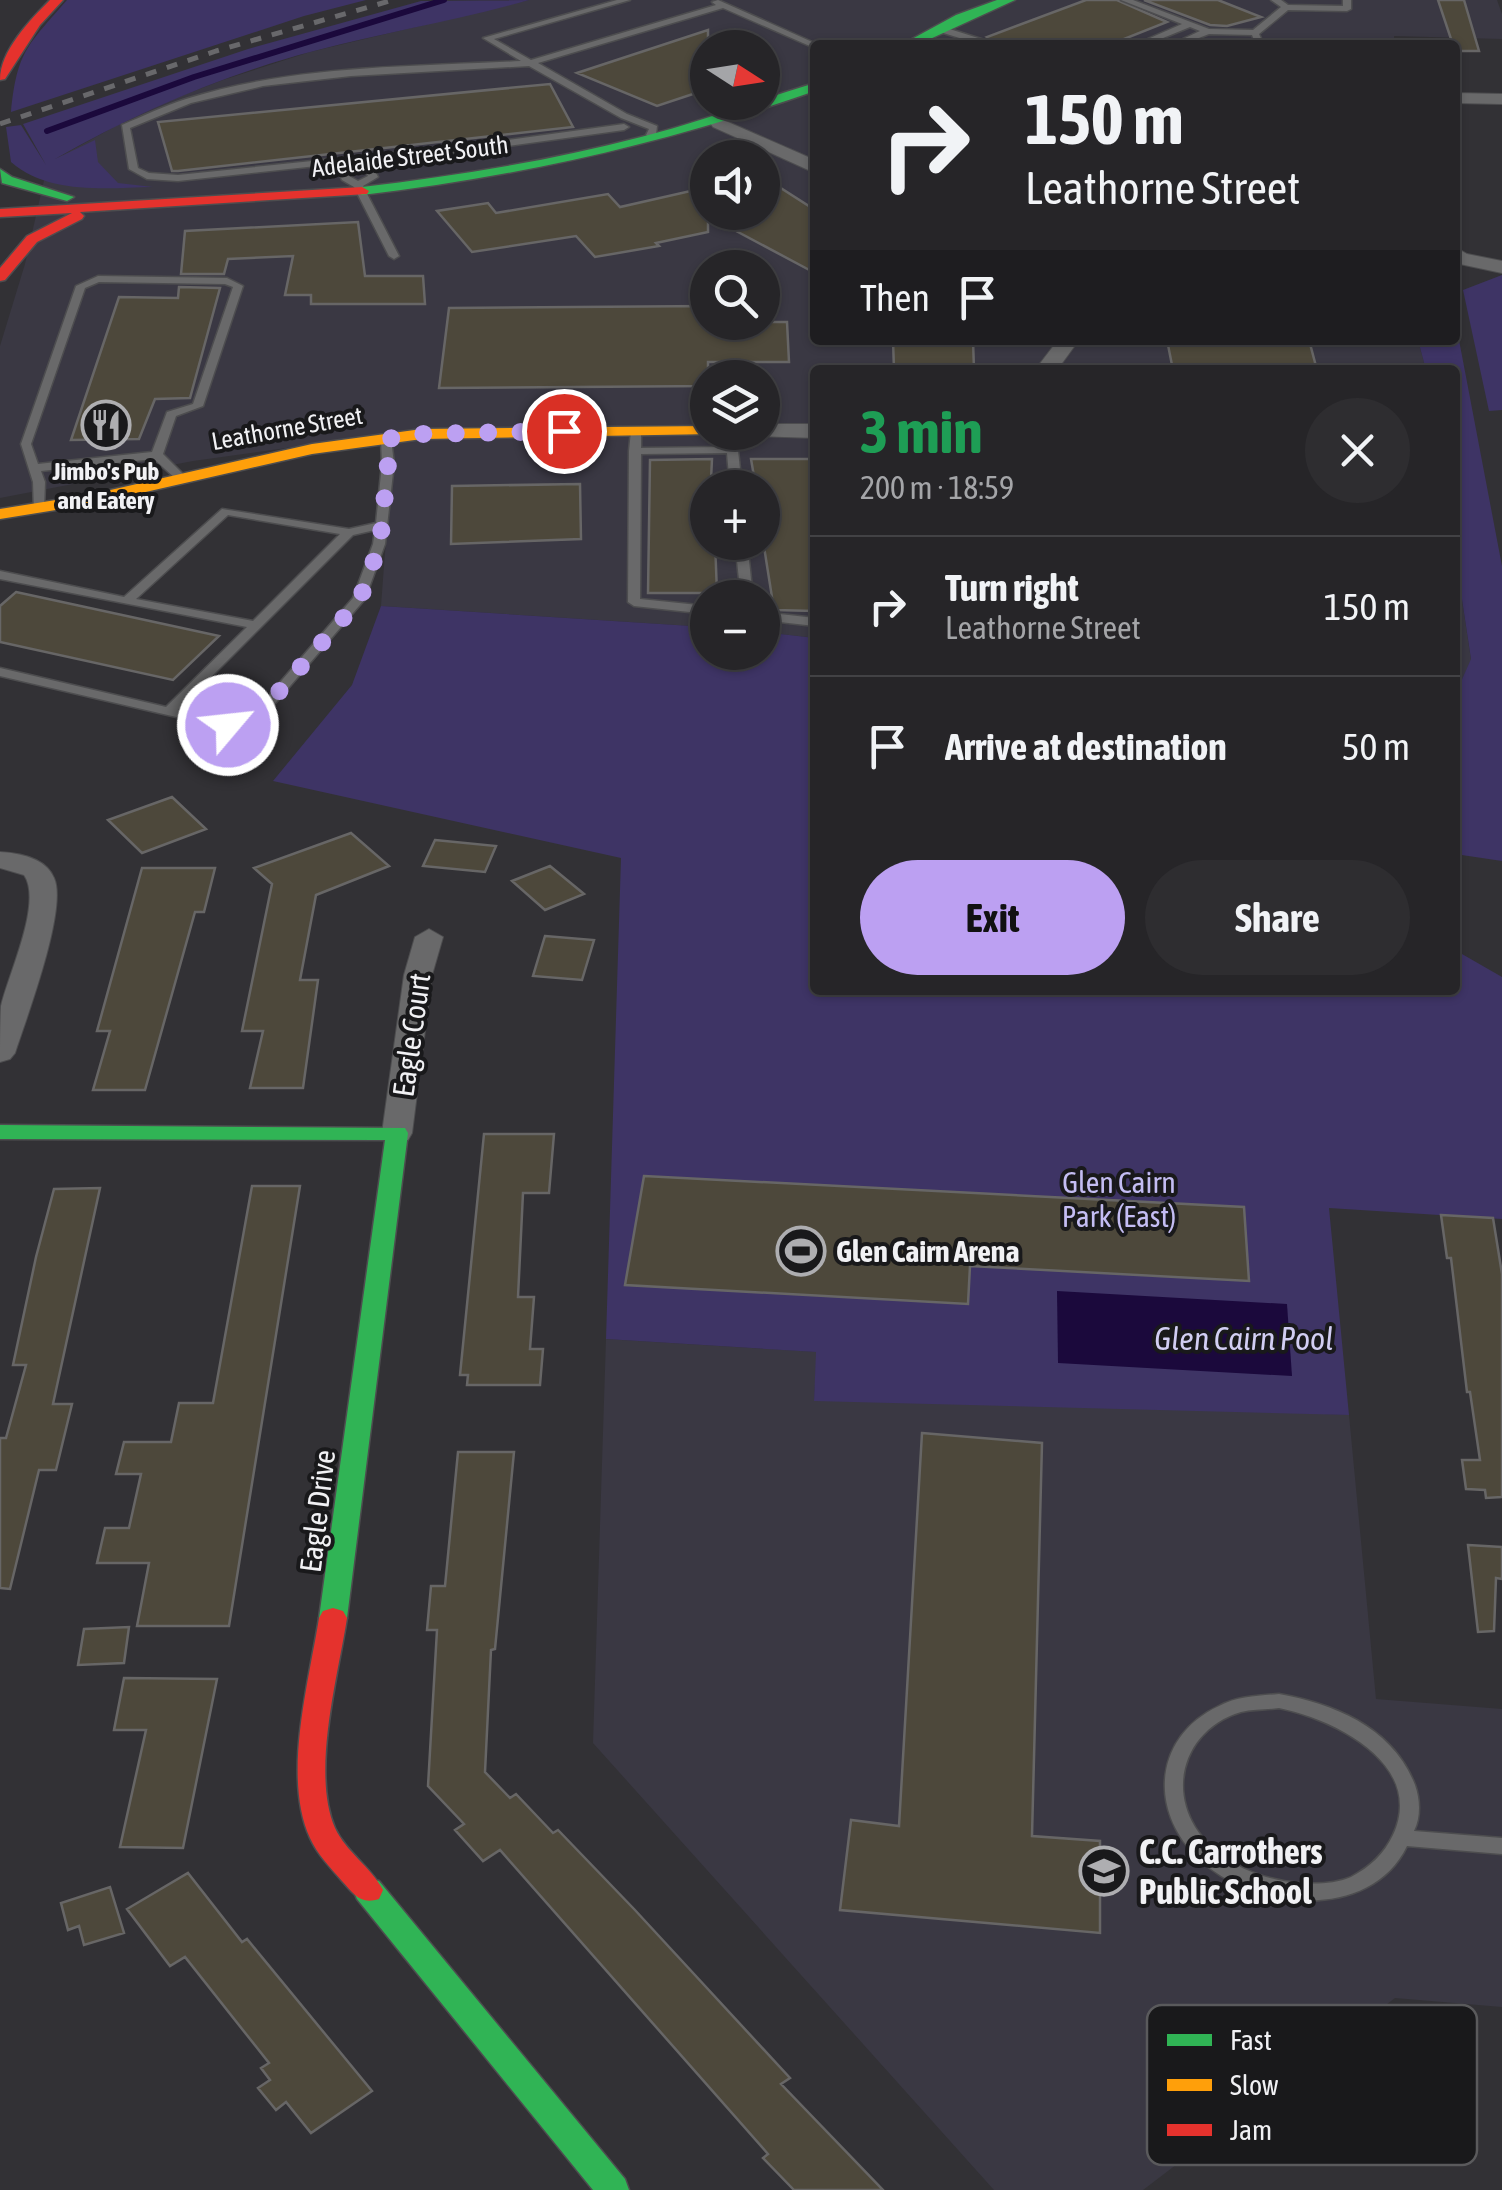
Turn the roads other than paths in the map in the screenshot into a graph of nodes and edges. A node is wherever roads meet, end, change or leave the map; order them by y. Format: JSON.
{"nodes":[{"id":1,"x":57,"y":0,"type":"edge"},
{"id":2,"x":626,"y":0,"type":"edge"},
{"id":3,"x":713,"y":0,"type":"edge"},
{"id":4,"x":1009,"y":0,"type":"edge"},
{"id":5,"x":1125,"y":0,"type":"edge"},
{"id":6,"x":1275,"y":0,"type":"edge"},
{"id":7,"x":1346,"y":0,"type":"edge"},
{"id":8,"x":724,"y":5,"type":"junction"},
{"id":9,"x":1286,"y":7,"type":"junction"},
{"id":10,"x":1188,"y":24,"type":"junction"},
{"id":11,"x":940,"y":29,"type":"junction"},
{"id":12,"x":1208,"y":31,"type":"junction"},
{"id":13,"x":1255,"y":33,"type":"junction"},
{"id":14,"x":917,"y":40,"type":"edge"},
{"id":15,"x":976,"y":40,"type":"edge"},
{"id":16,"x":1150,"y":40,"type":"edge"},
{"id":17,"x":1186,"y":40,"type":"edge"},
{"id":18,"x":1258,"y":40,"type":"edge"},
{"id":19,"x":810,"y":43,"type":"edge"},
{"id":20,"x":529,"y":63,"type":"junction"},
{"id":21,"x":0,"y":76,"type":"edge"},
{"id":22,"x":810,"y":90,"type":"edge"},
{"id":23,"x":1460,"y":98,"type":"edge"},
{"id":24,"x":1502,"y":99,"type":"edge"},
{"id":25,"x":624,"y":122,"type":"junction"},
{"id":26,"x":719,"y":122,"type":"junction"},
{"id":27,"x":655,"y":138,"type":"junction"},
{"id":28,"x":364,"y":159,"type":"junction"},
{"id":29,"x":338,"y":162,"type":"junction"},
{"id":30,"x":810,"y":165,"type":"edge"},
{"id":31,"x":0,"y":173,"type":"edge"},
{"id":32,"x":359,"y":189,"type":"junction"},
{"id":33,"x":134,"y":207,"type":"junction"},
{"id":34,"x":0,"y":213,"type":"edge"},
{"id":35,"x":394,"y":256,"type":"dead end"},
{"id":36,"x":1460,"y":256,"type":"edge"},
{"id":37,"x":1502,"y":266,"type":"edge"},
{"id":38,"x":0,"y":277,"type":"edge"},
{"id":39,"x":1065,"y":345,"type":"edge"},
{"id":40,"x":1050,"y":365,"type":"edge"},
{"id":41,"x":780,"y":431,"type":"edge"},
{"id":42,"x":810,"y":431,"type":"edge"},
{"id":43,"x":690,"y":434,"type":"edge"},
{"id":44,"x":386,"y":439,"type":"junction"},
{"id":45,"x":636,"y":441,"type":"junction"},
{"id":46,"x":690,"y":446,"type":"edge"},
{"id":47,"x":732,"y":450,"type":"edge"},
{"id":48,"x":157,"y":454,"type":"junction"},
{"id":49,"x":34,"y":468,"type":"junction"},
{"id":50,"x":734,"y":470,"type":"edge"},
{"id":51,"x":180,"y":477,"type":"junction"},
{"id":52,"x":38,"y":508,"type":"junction"},
{"id":53,"x":0,"y":514,"type":"edge"},
{"id":54,"x":382,"y":525,"type":"junction"},
{"id":55,"x":348,"y":532,"type":"junction"},
{"id":56,"x":0,"y":575,"type":"edge"},
{"id":57,"x":127,"y":600,"type":"junction"},
{"id":58,"x":690,"y":608,"type":"edge"},
{"id":59,"x":780,"y":618,"type":"edge"},
{"id":60,"x":810,"y":621,"type":"edge"},
{"id":61,"x":256,"y":626,"type":"junction"},
{"id":62,"x":0,"y":672,"type":"edge"},
{"id":63,"x":168,"y":712,"type":"junction"},
{"id":64,"x":0,"y":860,"type":"edge"},
{"id":65,"x":429,"y":938,"type":"dead end"},
{"id":66,"x":0,"y":1053,"type":"edge"},
{"id":67,"x":0,"y":1132,"type":"edge"},
{"id":68,"x":397,"y":1133,"type":"junction"},
{"id":69,"x":1404,"y":1838,"type":"junction"},
{"id":70,"x":1502,"y":1846,"type":"edge"},
{"id":71,"x":613,"y":2190,"type":"edge"}],
"edges":[{"from":1,"to":21,"type":"main road"},
{"from":2,"to":20,"type":"lane"},
{"from":3,"to":8,"type":"lane"},
{"from":4,"to":11,"type":"main road"},
{"from":5,"to":10,"type":"lane"},
{"from":6,"to":9,"type":"lane"},
{"from":7,"to":9,"type":"lane"},
{"from":8,"to":19,"type":"lane"},
{"from":8,"to":20,"type":"lane"},
{"from":9,"to":13,"type":"lane"},
{"from":10,"to":12,"type":"lane"},
{"from":10,"to":16,"type":"lane"},
{"from":11,"to":14,"type":"main road"},
{"from":11,"to":15,"type":"lane"},
{"from":12,"to":13,"type":"lane"},
{"from":12,"to":17,"type":"lane"},
{"from":13,"to":18,"type":"lane"},
{"from":20,"to":25,"type":"lane"},
{"from":20,"to":29,"type":"lane"},
{"from":22,"to":26,"type":"main road","name":"Adelaide Street South"},
{"from":23,"to":24,"type":"street"},
{"from":25,"to":27,"type":"lane"},
{"from":25,"to":28,"type":"lane"},
{"from":26,"to":27,"type":"main road","name":"Adelaide Street South"},
{"from":26,"to":30,"type":"street"},
{"from":27,"to":32,"type":"main road","name":"Adelaide Street South"},
{"from":28,"to":29,"type":"lane"},
{"from":28,"to":32,"type":"lane"},
{"from":29,"to":32,"type":"lane"},
{"from":31,"to":33,"type":"main road"},
{"from":32,"to":33,"type":"main road","name":"Adelaide Street South"},
{"from":32,"to":35,"type":"lane"},
{"from":33,"to":34,"type":"main road","name":"Adelaide Street South"},
{"from":33,"to":38,"type":"main road"},
{"from":36,"to":37,"type":"street"},
{"from":39,"to":40,"type":"street"},
{"from":41,"to":42,"type":"street"},
{"from":43,"to":45,"type":"main road","name":"Leathorne Street"},
{"from":44,"to":45,"type":"main road","name":"Leathorne Street"},
{"from":44,"to":51,"type":"main road","name":"Leathorne Street"},
{"from":44,"to":54,"type":"lane"},
{"from":45,"to":46,"type":"lane"},
{"from":45,"to":58,"type":"lane"},
{"from":47,"to":50,"type":"lane"},
{"from":48,"to":49,"type":"lane"},
{"from":48,"to":49,"type":"lane"},
{"from":48,"to":51,"type":"lane"},
{"from":49,"to":52,"type":"lane"},
{"from":51,"to":52,"type":"main road","name":"Leathorne Street"},
{"from":52,"to":53,"type":"main road","name":"Leathorne Street"},
{"from":54,"to":55,"type":"lane"},
{"from":54,"to":63,"type":"lane"},
{"from":55,"to":57,"type":"lane"},
{"from":55,"to":61,"type":"lane"},
{"from":56,"to":57,"type":"lane"},
{"from":57,"to":61,"type":"lane"},
{"from":59,"to":60,"type":"lane"},
{"from":61,"to":63,"type":"lane"},
{"from":62,"to":63,"type":"lane"},
{"from":64,"to":66,"type":"street"},
{"from":65,"to":68,"type":"street","name":"Eagle Court"},
{"from":67,"to":68,"type":"main road"},
{"from":68,"to":71,"type":"main road","name":"Eagle Drive"},
{"from":69,"to":69,"type":"lane"},
{"from":69,"to":70,"type":"lane"}]}
